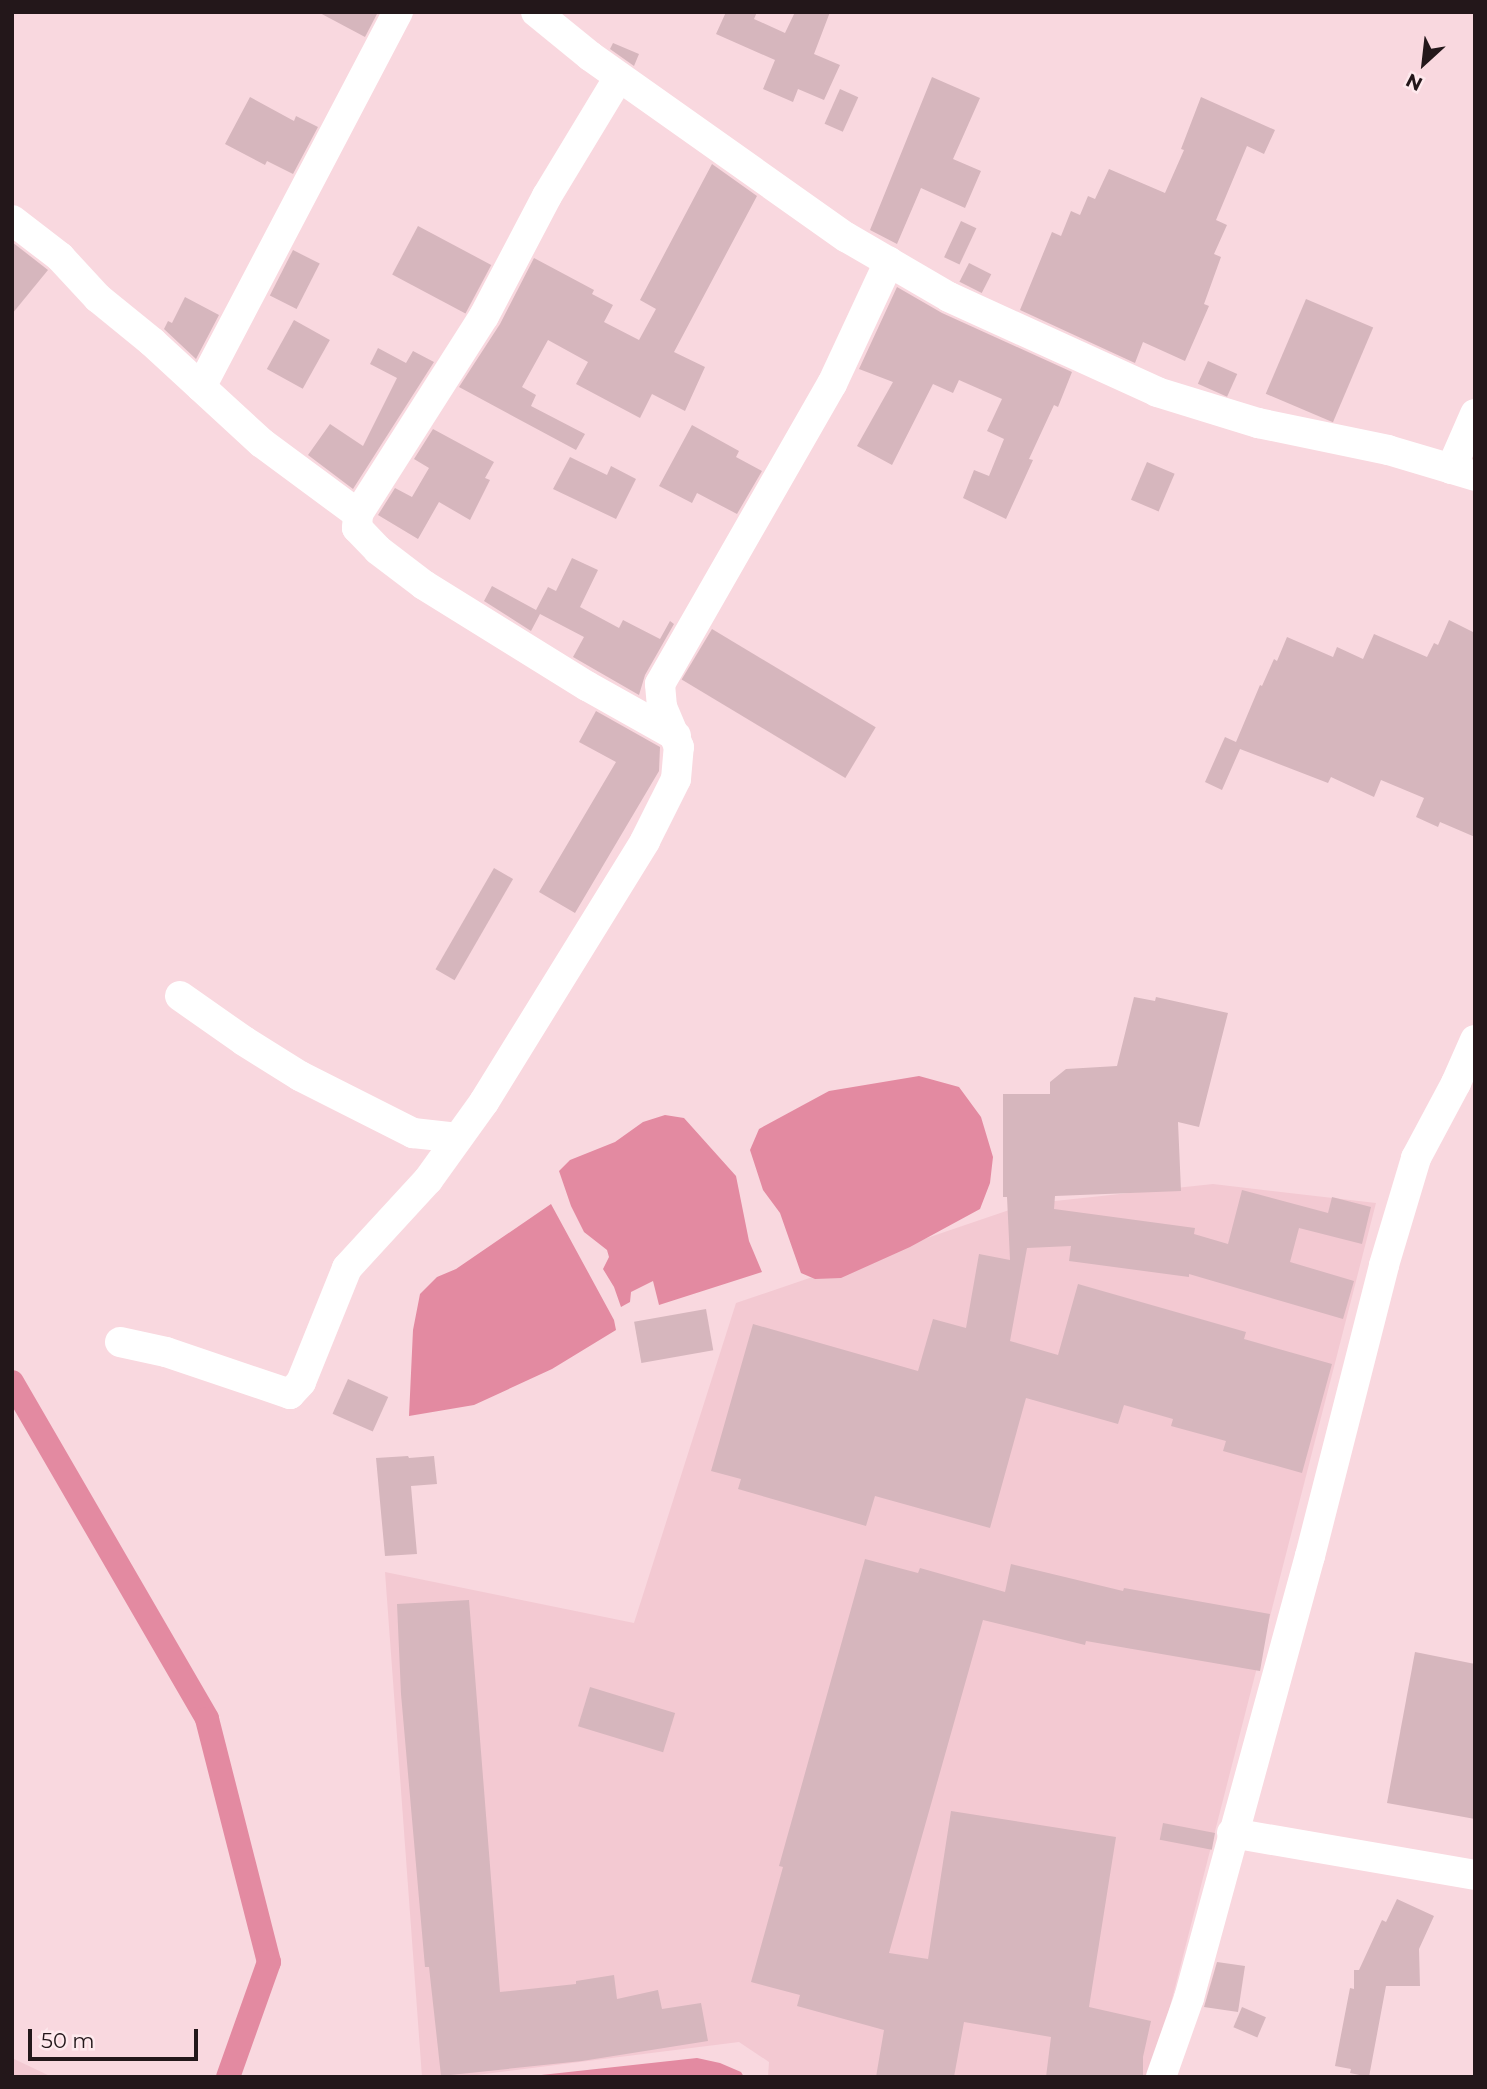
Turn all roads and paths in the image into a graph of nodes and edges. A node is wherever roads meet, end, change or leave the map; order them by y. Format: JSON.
{"nodes":[{"id":1,"x":398,"y":12,"type":"edge"},
{"id":2,"x":536,"y":12,"type":"edge"},
{"id":3,"x":619,"y":77,"type":"junction"},
{"id":4,"x":12,"y":220,"type":"edge"},
{"id":5,"x":889,"y":262,"type":"junction"},
{"id":6,"x":201,"y":387,"type":"junction"},
{"id":7,"x":1475,"y":414,"type":"edge"},
{"id":8,"x":1463,"y":472,"type":"edge"},
{"id":9,"x":358,"y":514,"type":"junction"},
{"id":10,"x":676,"y":736,"type":"junction"},
{"id":11,"x":180,"y":996,"type":"dead end"},
{"id":12,"x":1475,"y":1040,"type":"edge"},
{"id":13,"x":458,"y":1138,"type":"junction"},
{"id":14,"x":120,"y":1342,"type":"dead end"},
{"id":15,"x":1232,"y":1833,"type":"junction"},
{"id":16,"x":1475,"y":1875,"type":"edge"},
{"id":17,"x":1161,"y":2077,"type":"edge"}],
"edges":[{"from":1,"to":6,"type":"street"},
{"from":2,"to":3,"type":"street"},
{"from":3,"to":5,"type":"street"},
{"from":3,"to":9,"type":"street"},
{"from":4,"to":6,"type":"street"},
{"from":5,"to":8,"type":"street"},
{"from":5,"to":10,"type":"street"},
{"from":6,"to":9,"type":"street"},
{"from":7,"to":8,"type":"street"},
{"from":9,"to":10,"type":"street"},
{"from":10,"to":13,"type":"street"},
{"from":11,"to":13,"type":"street"},
{"from":12,"to":15,"type":"street"},
{"from":13,"to":14,"type":"street"},
{"from":15,"to":16,"type":"street"},
{"from":15,"to":17,"type":"street"}]}
